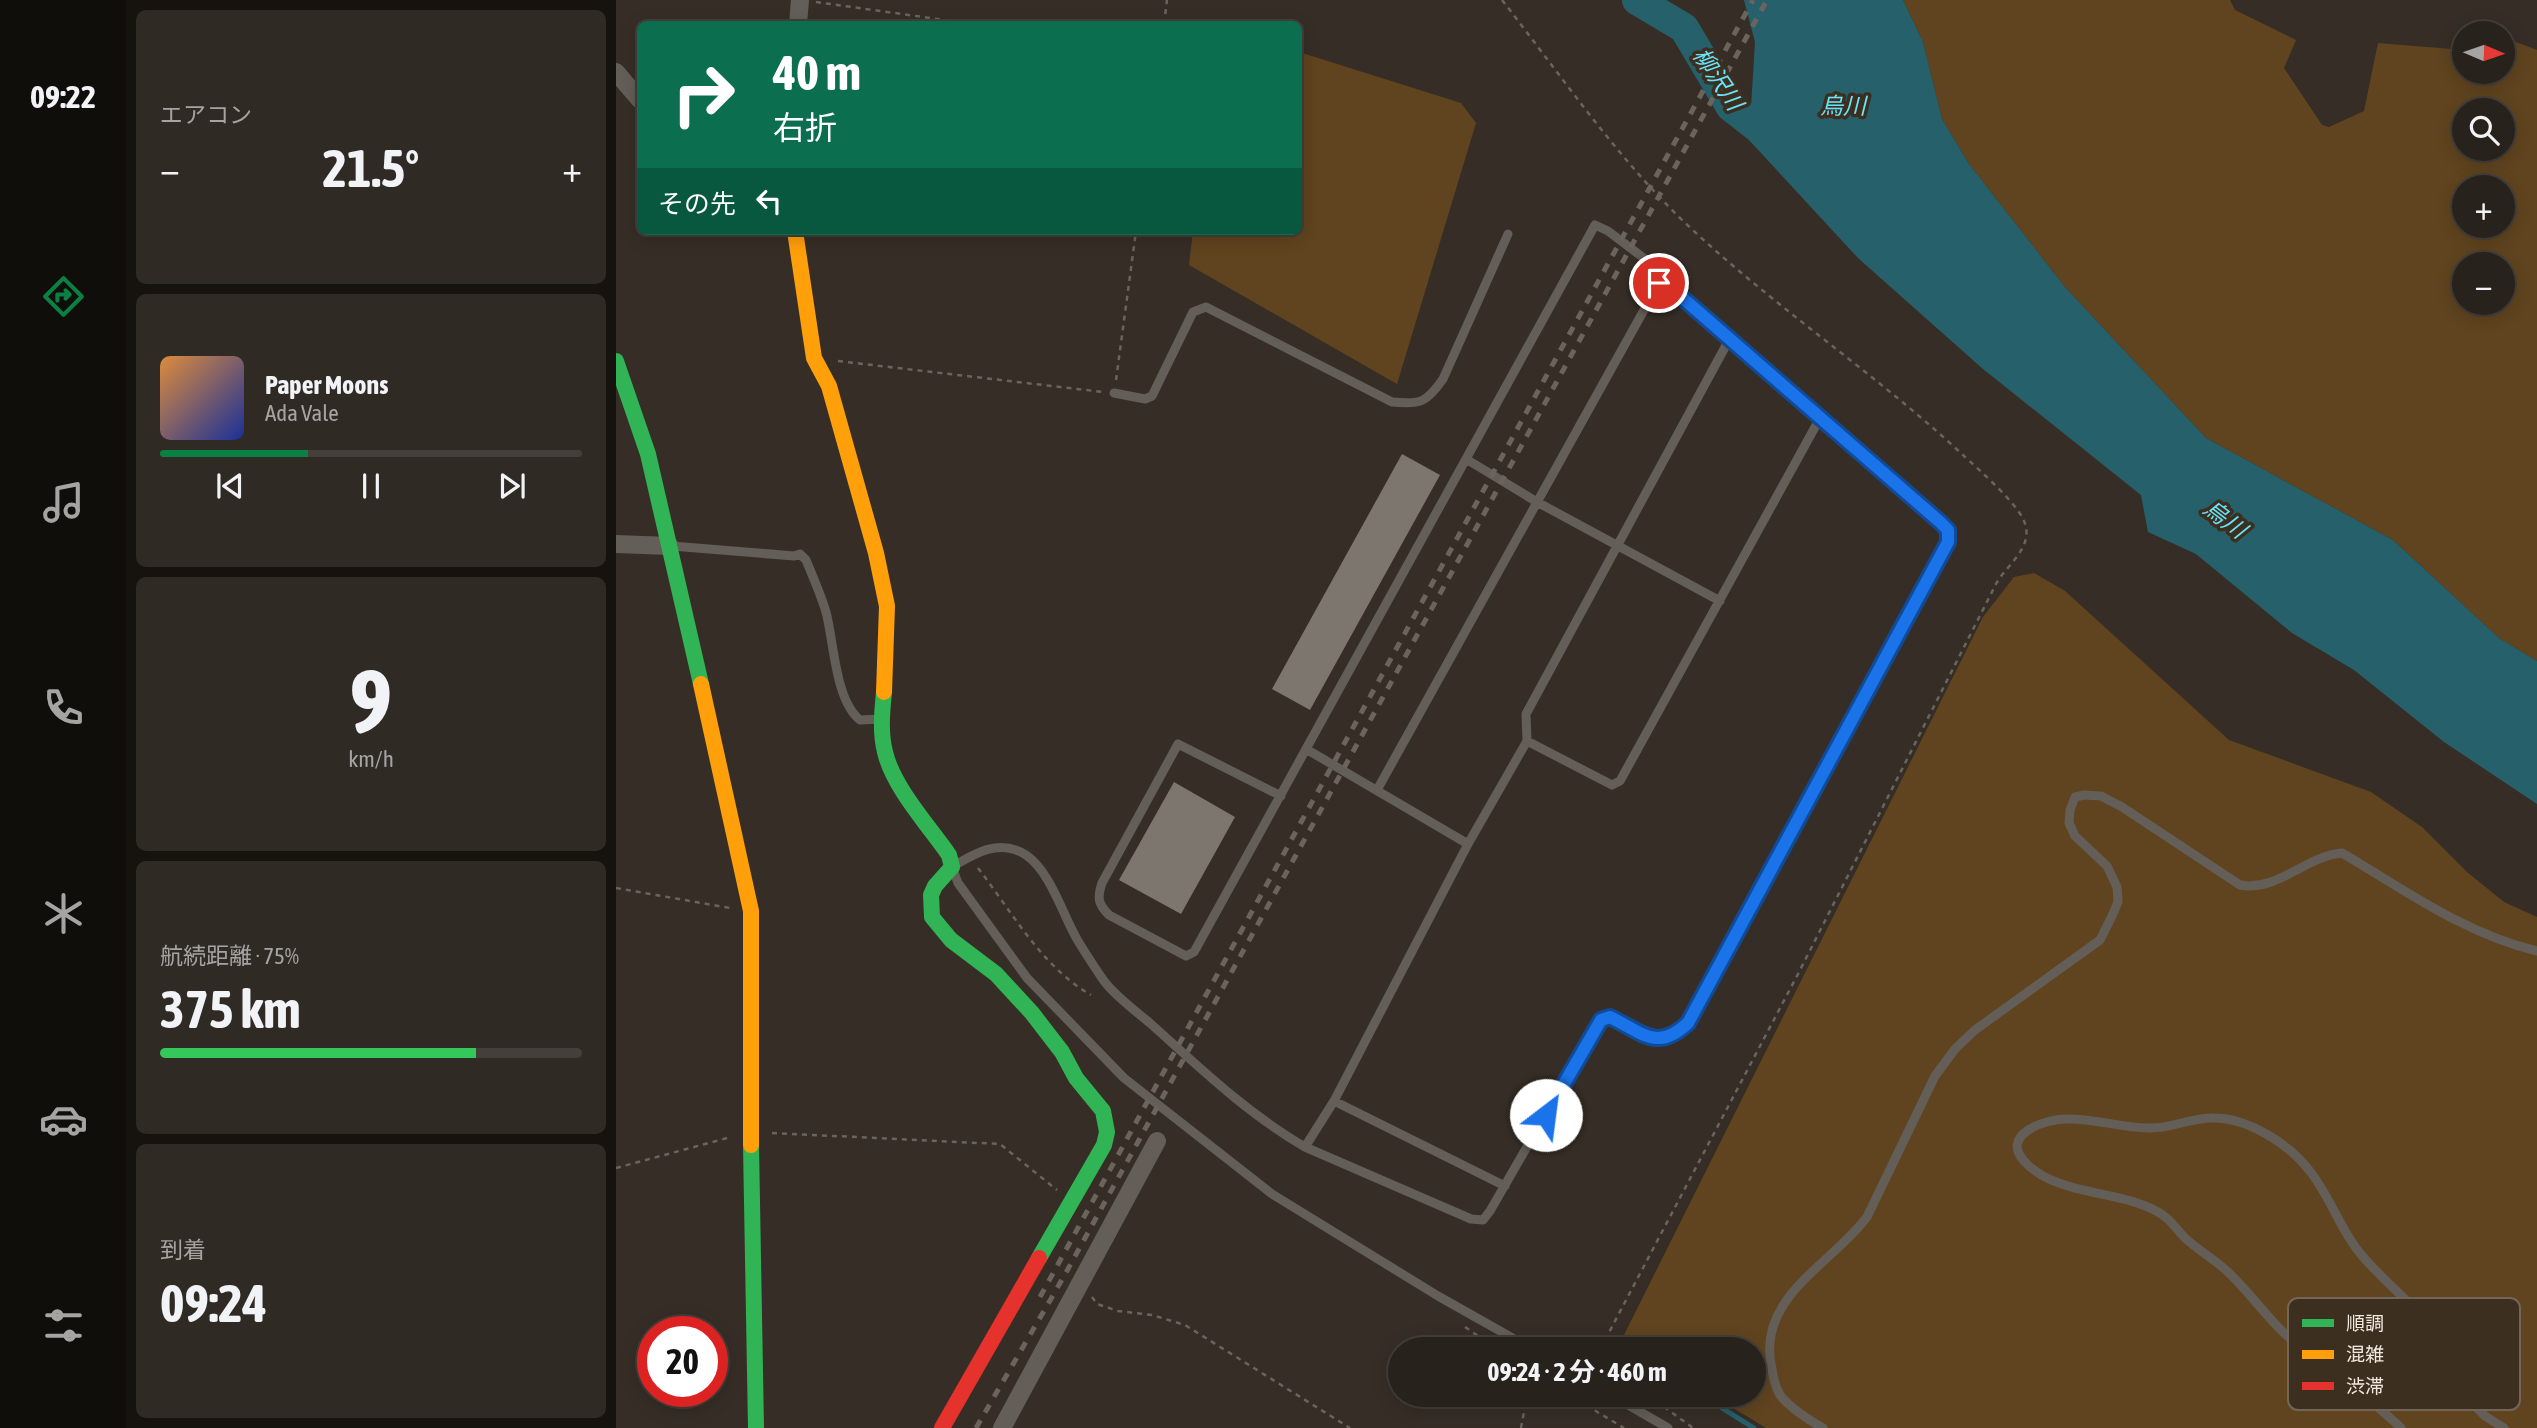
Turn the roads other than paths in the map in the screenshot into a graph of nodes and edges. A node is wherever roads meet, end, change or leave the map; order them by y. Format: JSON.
{"nodes":[{"id":1,"x":800,"y":0,"type":"edge"},
{"id":2,"x":798,"y":21,"type":"edge"},
{"id":3,"x":616,"y":72,"type":"edge"},
{"id":4,"x":637,"y":96,"type":"edge"},
{"id":5,"x":1508,"y":234,"type":"dead end"},
{"id":6,"x":796,"y":235,"type":"edge"},
{"id":7,"x":1659,"y":283,"type":"junction"},
{"id":8,"x":1730,"y":338,"type":"junction"},
{"id":9,"x":616,"y":361,"type":"edge"},
{"id":10,"x":1114,"y":393,"type":"road end"},
{"id":11,"x":1821,"y":418,"type":"junction"},
{"id":12,"x":1466,"y":459,"type":"junction"},
{"id":13,"x":1537,"y":502,"type":"junction"},
{"id":14,"x":616,"y":544,"type":"edge"},
{"id":15,"x":1618,"y":545,"type":"junction"},
{"id":16,"x":670,"y":546,"type":"junction"},
{"id":17,"x":1720,"y":601,"type":"junction"},
{"id":18,"x":881,"y":719,"type":"junction"},
{"id":19,"x":1527,"y":741,"type":"junction"},
{"id":20,"x":1306,"y":750,"type":"junction"},
{"id":21,"x":1377,"y":790,"type":"junction"},
{"id":22,"x":1280,"y":796,"type":"junction"},
{"id":23,"x":1468,"y":844,"type":"junction"},
{"id":24,"x":952,"y":867,"type":"junction"},
{"id":25,"x":2537,"y":951,"type":"edge"},
{"id":26,"x":1334,"y":1101,"type":"junction"},
{"id":27,"x":1157,"y":1141,"type":"dead end"},
{"id":28,"x":1305,"y":1147,"type":"junction"},
{"id":29,"x":1505,"y":1186,"type":"junction"},
{"id":30,"x":2406,"y":1298,"type":"edge"},
{"id":31,"x":2288,"y":1335,"type":"edge"},
{"id":32,"x":1510,"y":1337,"type":"edge"},
{"id":33,"x":1632,"y":1407,"type":"edge"},
{"id":34,"x":2382,"y":1410,"type":"edge"},
{"id":35,"x":2479,"y":1410,"type":"edge"},
{"id":36,"x":756,"y":1428,"type":"edge"},
{"id":37,"x":942,"y":1428,"type":"edge"},
{"id":38,"x":1002,"y":1428,"type":"edge"},
{"id":39,"x":1668,"y":1428,"type":"edge"},
{"id":40,"x":1823,"y":1428,"type":"edge"},
{"id":41,"x":2401,"y":1428,"type":"edge"},
{"id":42,"x":2504,"y":1428,"type":"edge"}],
"edges":[{"from":1,"to":2,"type":"street"},
{"from":3,"to":4,"type":"street"},
{"from":5,"to":10,"type":"lane"},
{"from":6,"to":18,"type":"street"},
{"from":7,"to":8,"type":"lane"},
{"from":7,"to":12,"type":"lane"},
{"from":7,"to":13,"type":"lane"},
{"from":8,"to":11,"type":"lane"},
{"from":8,"to":15,"type":"lane"},
{"from":9,"to":16,"type":"street"},
{"from":11,"to":17,"type":"lane"},
{"from":11,"to":29,"type":"lane"},
{"from":12,"to":13,"type":"lane"},
{"from":12,"to":20,"type":"lane"},
{"from":13,"to":15,"type":"lane"},
{"from":13,"to":21,"type":"lane"},
{"from":14,"to":16,"type":"street"},
{"from":15,"to":17,"type":"lane"},
{"from":15,"to":19,"type":"lane"},
{"from":16,"to":18,"type":"lane"},
{"from":16,"to":36,"type":"street"},
{"from":17,"to":19,"type":"lane"},
{"from":18,"to":24,"type":"street"},
{"from":19,"to":23,"type":"lane"},
{"from":20,"to":21,"type":"lane"},
{"from":20,"to":22,"type":"lane"},
{"from":21,"to":23,"type":"lane"},
{"from":22,"to":22,"type":"lane"},
{"from":23,"to":26,"type":"lane"},
{"from":24,"to":28,"type":"lane"},
{"from":24,"to":32,"type":"lane"},
{"from":24,"to":37,"type":"street"},
{"from":25,"to":40,"type":"lane"},
{"from":26,"to":28,"type":"lane"},
{"from":26,"to":29,"type":"lane"},
{"from":27,"to":38,"type":"street"},
{"from":28,"to":29,"type":"lane"},
{"from":30,"to":31,"type":"lane"},
{"from":33,"to":39,"type":"lane"},
{"from":34,"to":41,"type":"lane"},
{"from":35,"to":42,"type":"lane"}]}
